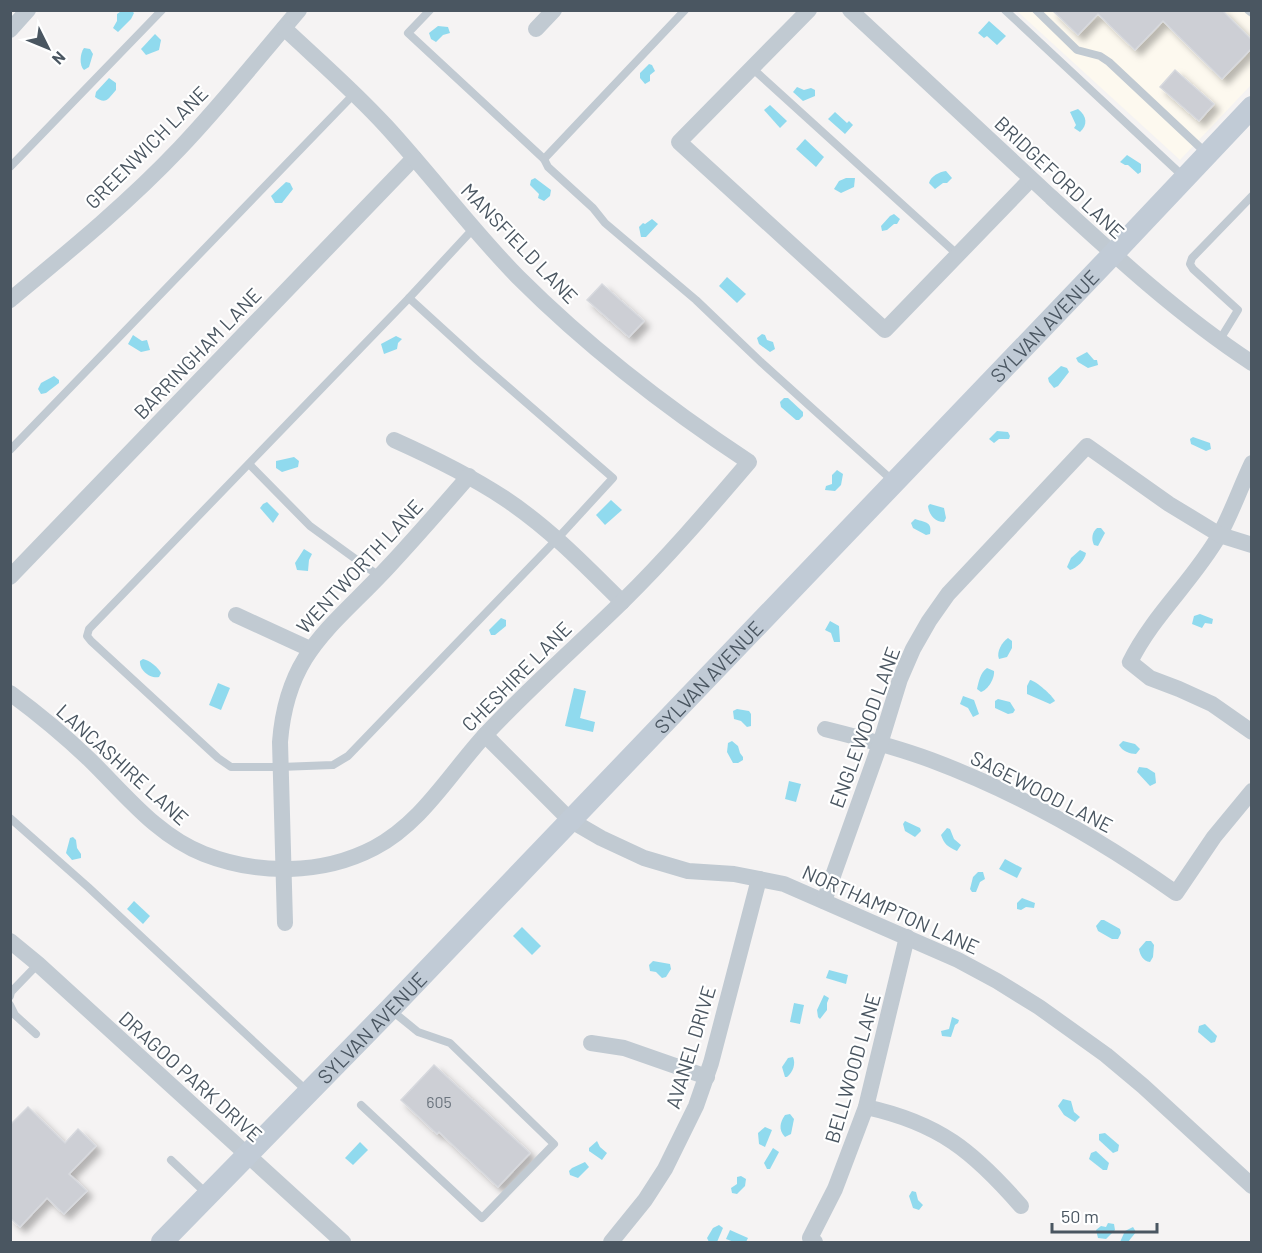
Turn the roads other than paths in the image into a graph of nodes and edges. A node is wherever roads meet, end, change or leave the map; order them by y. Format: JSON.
{"nodes":[{"id":1,"x":28,"y":10,"type":"edge"},
{"id":2,"x":162,"y":10,"type":"edge"},
{"id":3,"x":299,"y":10,"type":"edge"},
{"id":4,"x":430,"y":10,"type":"edge"},
{"id":5,"x":554,"y":10,"type":"edge"},
{"id":6,"x":685,"y":10,"type":"edge"},
{"id":7,"x":809,"y":10,"type":"edge"},
{"id":8,"x":850,"y":10,"type":"edge"},
{"id":9,"x":1005,"y":10,"type":"edge"},
{"id":10,"x":1036,"y":10,"type":"edge"},
{"id":11,"x":284,"y":28,"type":"junction"},
{"id":12,"x":536,"y":29,"type":"dead end"},
{"id":13,"x":10,"y":30,"type":"edge"},
{"id":14,"x":752,"y":68,"type":"junction"},
{"id":15,"x":354,"y":94,"type":"junction"},
{"id":16,"x":1251,"y":107,"type":"edge"},
{"id":17,"x":1208,"y":155,"type":"junction"},
{"id":18,"x":414,"y":159,"type":"junction"},
{"id":19,"x":544,"y":159,"type":"junction"},
{"id":20,"x":10,"y":167,"type":"edge"},
{"id":21,"x":1186,"y":178,"type":"junction"},
{"id":22,"x":1032,"y":179,"type":"junction"},
{"id":23,"x":1251,"y":196,"type":"edge"},
{"id":24,"x":474,"y":228,"type":"junction"},
{"id":25,"x":1113,"y":254,"type":"junction"},
{"id":26,"x":958,"y":255,"type":"junction"},
{"id":27,"x":409,"y":298,"type":"junction"},
{"id":28,"x":10,"y":300,"type":"edge"},
{"id":29,"x":1219,"y":342,"type":"junction"},
{"id":30,"x":1251,"y":363,"type":"edge"},
{"id":31,"x":394,"y":440,"type":"dead end"},
{"id":32,"x":10,"y":450,"type":"edge"},
{"id":33,"x":749,"y":462,"type":"joint"},
{"id":34,"x":1251,"y":463,"type":"edge"},
{"id":35,"x":249,"y":464,"type":"junction"},
{"id":36,"x":469,"y":476,"type":"junction"},
{"id":37,"x":894,"y":483,"type":"junction"},
{"id":38,"x":1220,"y":535,"type":"junction"},
{"id":39,"x":557,"y":539,"type":"junction"},
{"id":40,"x":1251,"y":545,"type":"edge"},
{"id":41,"x":379,"y":576,"type":"junction"},
{"id":42,"x":10,"y":577,"type":"edge"},
{"id":43,"x":622,"y":602,"type":"junction"},
{"id":44,"x":236,"y":615,"type":"dead end"},
{"id":45,"x":310,"y":649,"type":"junction"},
{"id":46,"x":10,"y":693,"type":"edge"},
{"id":47,"x":825,"y":729,"type":"dead end"},
{"id":48,"x":1251,"y":732,"type":"edge"},
{"id":49,"x":485,"y":735,"type":"junction"},
{"id":50,"x":880,"y":744,"type":"junction"},
{"id":51,"x":280,"y":768,"type":"junction"},
{"id":52,"x":1251,"y":791,"type":"edge"},
{"id":53,"x":10,"y":818,"type":"edge"},
{"id":54,"x":570,"y":820,"type":"junction"},
{"id":55,"x":284,"y":870,"type":"junction"},
{"id":56,"x":759,"y":879,"type":"junction"},
{"id":57,"x":824,"y":901,"type":"junction"},
{"id":58,"x":285,"y":922,"type":"dead end"},
{"id":59,"x":907,"y":937,"type":"junction"},
{"id":60,"x":10,"y":941,"type":"edge"},
{"id":61,"x":38,"y":964,"type":"junction"},
{"id":62,"x":10,"y":996,"type":"edge"},
{"id":63,"x":10,"y":1005,"type":"edge"},
{"id":64,"x":390,"y":1010,"type":"junction"},
{"id":65,"x":36,"y":1034,"type":"dead end"},
{"id":66,"x":591,"y":1043,"type":"dead end"},
{"id":67,"x":707,"y":1077,"type":"junction"},
{"id":68,"x":308,"y":1092,"type":"junction"},
{"id":69,"x":361,"y":1105,"type":"dead end"},
{"id":70,"x":866,"y":1107,"type":"junction"},
{"id":71,"x":246,"y":1154,"type":"junction"},
{"id":72,"x":171,"y":1160,"type":"dead end"},
{"id":73,"x":1251,"y":1186,"type":"edge"},
{"id":74,"x":208,"y":1195,"type":"junction"},
{"id":75,"x":1021,"y":1206,"type":"dead end"},
{"id":76,"x":813,"y":1240,"type":"edge"},
{"id":77,"x":162,"y":1242,"type":"edge"},
{"id":78,"x":343,"y":1242,"type":"edge"},
{"id":79,"x":611,"y":1242,"type":"edge"}],
"edges":[{"from":1,"to":13,"type":"street"},
{"from":2,"to":20,"type":"lane"},
{"from":3,"to":11,"type":"street","name":"GREENWICH LANE"},
{"from":4,"to":19,"type":"lane"},
{"from":5,"to":12,"type":"street"},
{"from":6,"to":19,"type":"lane"},
{"from":7,"to":14,"type":"street"},
{"from":8,"to":22,"type":"street","name":"BRIDGEFORD LANE"},
{"from":9,"to":21,"type":"lane"},
{"from":10,"to":17,"type":"lane"},
{"from":11,"to":15,"type":"street","name":"MANSFIELD LANE"},
{"from":11,"to":28,"type":"street","name":"GREENWICH LANE"},
{"from":14,"to":26,"type":"lane"},
{"from":14,"to":26,"type":"street"},
{"from":15,"to":18,"type":"street","name":"MANSFIELD LANE"},
{"from":15,"to":32,"type":"lane"},
{"from":16,"to":17,"type":"main road","name":"SYLVAN AVENUE"},
{"from":17,"to":21,"type":"main road","name":"SYLVAN AVENUE"},
{"from":18,"to":24,"type":"street","name":"MANSFIELD LANE"},
{"from":18,"to":42,"type":"street","name":"BARRINGHAM LANE"},
{"from":19,"to":37,"type":"lane"},
{"from":21,"to":25,"type":"main road","name":"SYLVAN AVENUE"},
{"from":22,"to":25,"type":"street","name":"BRIDGEFORD LANE"},
{"from":22,"to":26,"type":"street"},
{"from":23,"to":29,"type":"lane"},
{"from":24,"to":27,"type":"lane"},
{"from":24,"to":33,"type":"street","name":"MANSFIELD LANE"},
{"from":25,"to":29,"type":"street","name":"BRIDGEFORD LANE"},
{"from":25,"to":37,"type":"main road","name":"SYLVAN AVENUE"},
{"from":27,"to":35,"type":"lane"},
{"from":27,"to":39,"type":"lane"},
{"from":29,"to":30,"type":"street","name":"BRIDGEFORD LANE"},
{"from":31,"to":36,"type":"street"},
{"from":33,"to":43,"type":"street","name":"CHESHIRE LANE"},
{"from":34,"to":38,"type":"street"},
{"from":35,"to":41,"type":"lane"},
{"from":35,"to":51,"type":"lane"},
{"from":36,"to":39,"type":"street"},
{"from":36,"to":41,"type":"street","name":"WENTWORTH LANE"},
{"from":37,"to":54,"type":"main road","name":"SYLVAN AVENUE"},
{"from":38,"to":40,"type":"street"},
{"from":38,"to":48,"type":"street"},
{"from":38,"to":50,"type":"street","name":"ENGLEWOOD LANE"},
{"from":39,"to":43,"type":"street"},
{"from":39,"to":51,"type":"lane"},
{"from":41,"to":45,"type":"street","name":"WENTWORTH LANE"},
{"from":43,"to":49,"type":"street","name":"CHESHIRE LANE"},
{"from":44,"to":45,"type":"street"},
{"from":45,"to":51,"type":"street","name":"WENTWORTH LANE"},
{"from":46,"to":55,"type":"street","name":"LANCASHIRE LANE"},
{"from":47,"to":50,"type":"street","name":"SAGEWOOD LANE"},
{"from":49,"to":54,"type":"street","name":"NORTHAMPTON LANE"},
{"from":49,"to":55,"type":"street","name":"CHESHIRE LANE"},
{"from":50,"to":52,"type":"street","name":"SAGEWOOD LANE"},
{"from":50,"to":57,"type":"street","name":"ENGLEWOOD LANE"},
{"from":51,"to":55,"type":"street","name":"WENTWORTH LANE"},
{"from":53,"to":68,"type":"lane"},
{"from":54,"to":56,"type":"street","name":"NORTHAMPTON LANE"},
{"from":54,"to":64,"type":"main road","name":"SYLVAN AVENUE"},
{"from":55,"to":58,"type":"street","name":"WENTWORTH LANE"},
{"from":56,"to":57,"type":"street","name":"NORTHAMPTON LANE"},
{"from":56,"to":67,"type":"street","name":"AVANEL DRIVE"},
{"from":57,"to":59,"type":"street","name":"NORTHAMPTON LANE"},
{"from":59,"to":70,"type":"street","name":"BELLWOOD LANE"},
{"from":59,"to":73,"type":"street","name":"NORTHAMPTON LANE"},
{"from":60,"to":61,"type":"street","name":"DRAGOO PARK DRIVE"},
{"from":61,"to":62,"type":"lane"},
{"from":61,"to":71,"type":"street","name":"DRAGOO PARK DRIVE"},
{"from":63,"to":65,"type":"lane"},
{"from":64,"to":68,"type":"main road","name":"SYLVAN AVENUE"},
{"from":64,"to":69,"type":"lane"},
{"from":66,"to":67,"type":"street"},
{"from":67,"to":79,"type":"street","name":"AVANEL DRIVE"},
{"from":68,"to":71,"type":"main road","name":"SYLVAN AVENUE"},
{"from":70,"to":75,"type":"street"},
{"from":70,"to":76,"type":"street","name":"BELLWOOD LANE"},
{"from":71,"to":74,"type":"main road","name":"SYLVAN AVENUE"},
{"from":71,"to":78,"type":"street","name":"DRAGOO PARK DRIVE"},
{"from":72,"to":74,"type":"lane"},
{"from":74,"to":77,"type":"main road","name":"SYLVAN AVENUE"}]}
